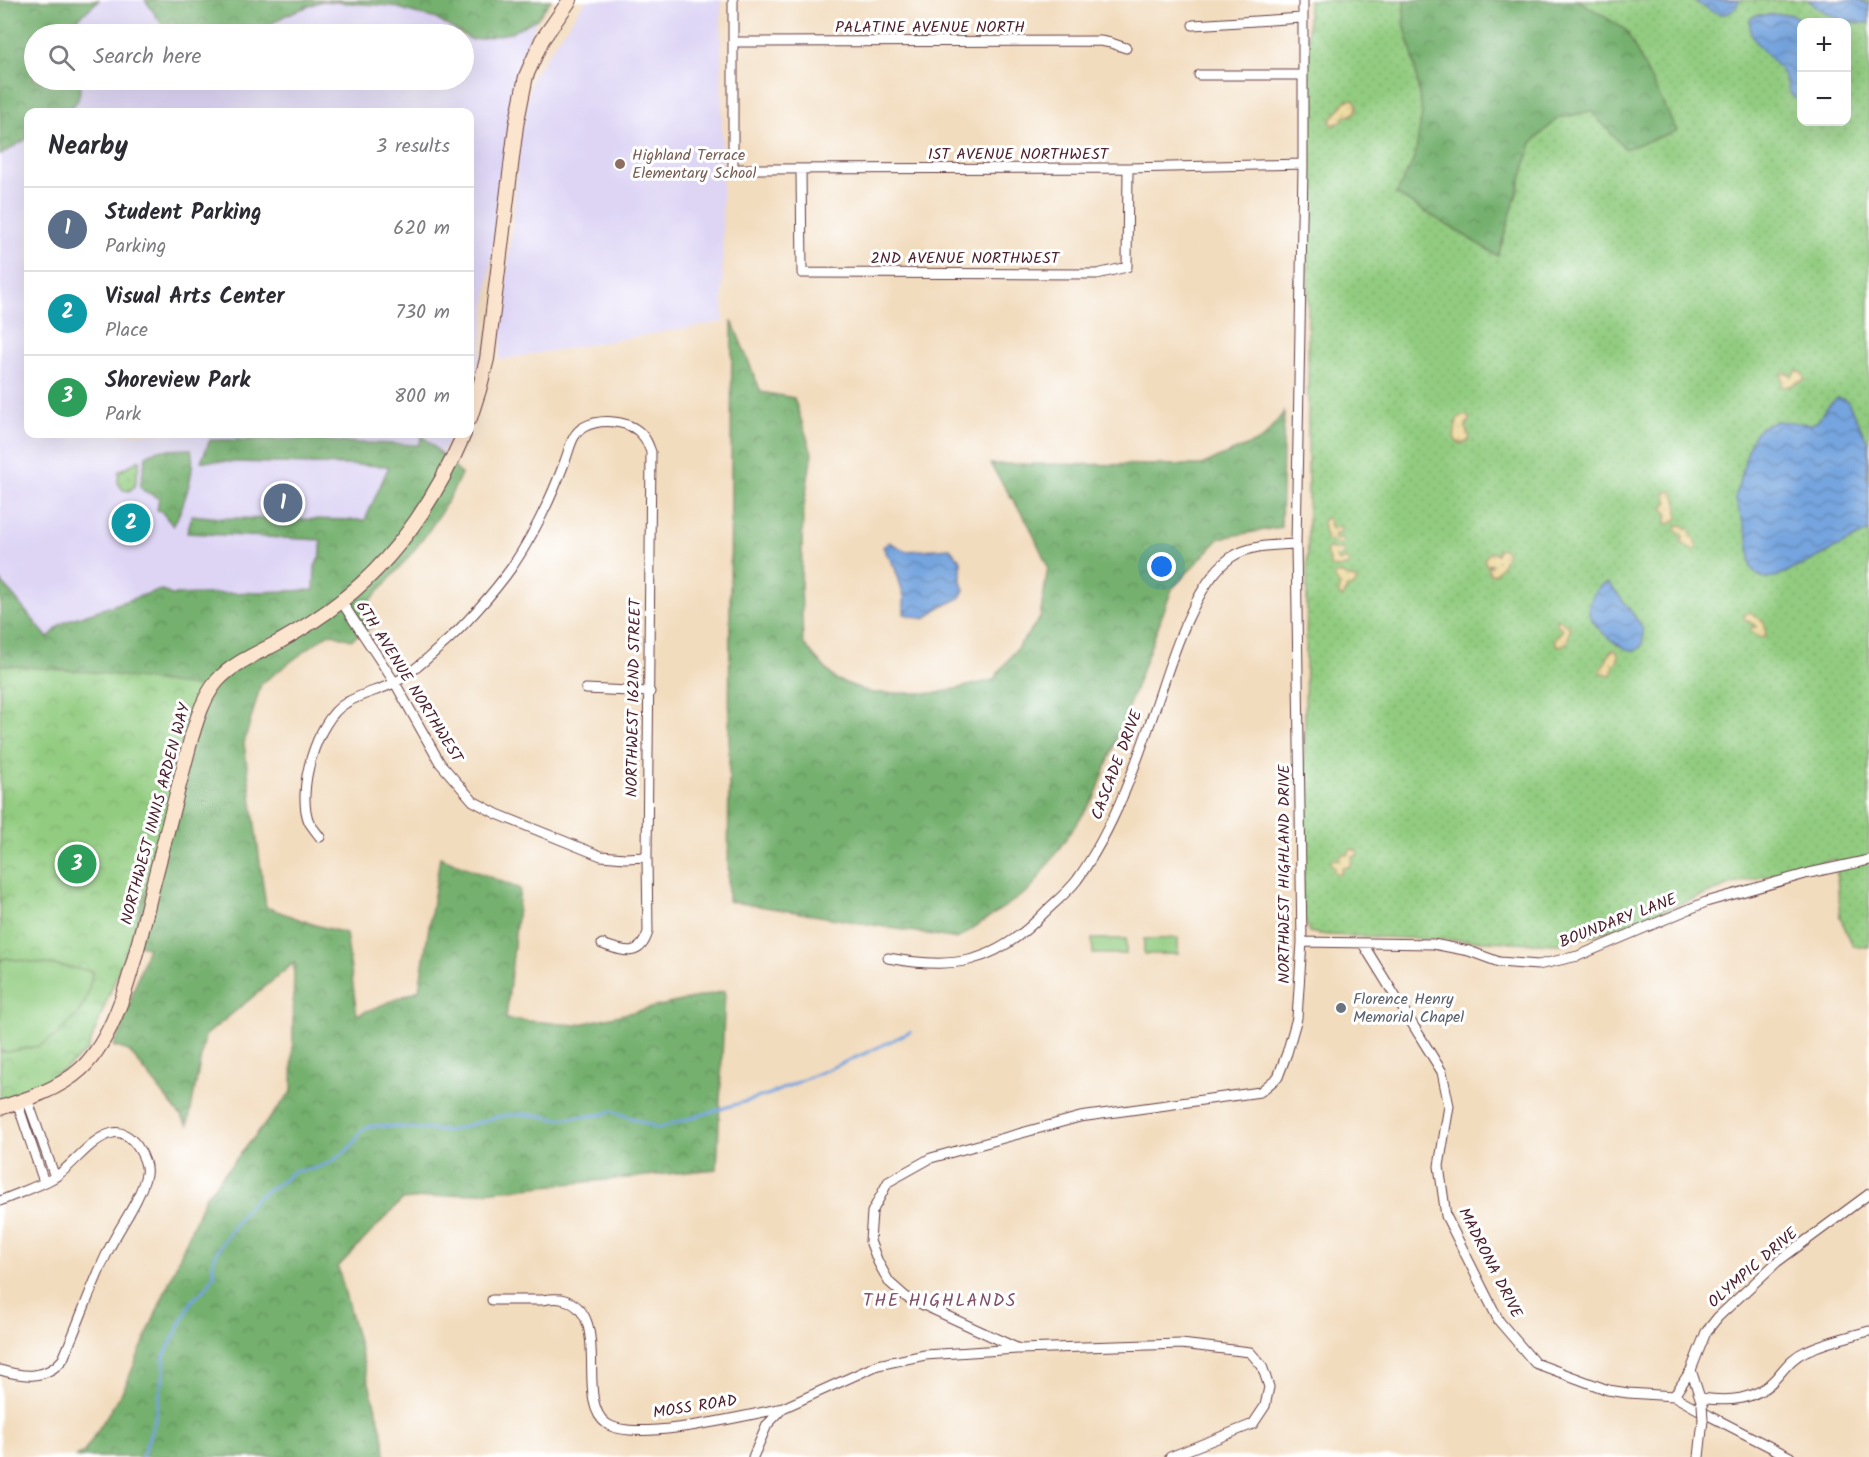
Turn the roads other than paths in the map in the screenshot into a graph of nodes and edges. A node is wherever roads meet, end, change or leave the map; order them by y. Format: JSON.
{"nodes":[{"id":1,"x":570,"y":0,"type":"edge"},
{"id":2,"x":577,"y":0,"type":"edge"},
{"id":3,"x":733,"y":0,"type":"edge"},
{"id":4,"x":1303,"y":0,"type":"edge"},
{"id":5,"x":1302,"y":18,"type":"junction"},
{"id":6,"x":554,"y":22,"type":"junction"},
{"id":7,"x":1193,"y":25,"type":"dead end"},
{"id":8,"x":733,"y":42,"type":"junction"},
{"id":9,"x":1126,"y":48,"type":"dead end"},
{"id":10,"x":1199,"y":75,"type":"dead end"},
{"id":11,"x":1302,"y":75,"type":"junction"},
{"id":12,"x":1303,"y":164,"type":"junction"},
{"id":13,"x":1128,"y":168,"type":"junction"},
{"id":14,"x":801,"y":169,"type":"junction"},
{"id":15,"x":474,"y":406,"type":"edge"},
{"id":16,"x":462,"y":438,"type":"edge"},
{"id":17,"x":1296,"y":544,"type":"junction"},
{"id":18,"x":341,"y":601,"type":"junction"},
{"id":19,"x":395,"y":683,"type":"junction"},
{"id":20,"x":586,"y":689,"type":"dead end"},
{"id":21,"x":650,"y":692,"type":"junction"},
{"id":22,"x":320,"y":837,"type":"dead end"},
{"id":23,"x":647,"y":857,"type":"junction"},
{"id":24,"x":1869,"y":860,"type":"edge"},
{"id":25,"x":1302,"y":942,"type":"junction"},
{"id":26,"x":602,"y":944,"type":"dead end"},
{"id":27,"x":1363,"y":944,"type":"junction"},
{"id":28,"x":888,"y":958,"type":"dead end"},
{"id":29,"x":22,"y":1101,"type":"junction"},
{"id":30,"x":0,"y":1108,"type":"edge"},
{"id":31,"x":55,"y":1177,"type":"junction"},
{"id":32,"x":44,"y":1182,"type":"junction"},
{"id":33,"x":1869,"y":1194,"type":"edge"},
{"id":34,"x":0,"y":1201,"type":"edge"},
{"id":35,"x":492,"y":1300,"type":"dead end"},
{"id":36,"x":1869,"y":1331,"type":"edge"},
{"id":37,"x":1019,"y":1348,"type":"junction"},
{"id":38,"x":0,"y":1370,"type":"edge"},
{"id":39,"x":1691,"y":1370,"type":"junction"},
{"id":40,"x":1674,"y":1396,"type":"junction"},
{"id":41,"x":1702,"y":1401,"type":"junction"},
{"id":42,"x":783,"y":1408,"type":"junction"},
{"id":43,"x":753,"y":1457,"type":"edge"},
{"id":44,"x":1170,"y":1457,"type":"edge"},
{"id":45,"x":1699,"y":1457,"type":"edge"},
{"id":46,"x":1790,"y":1457,"type":"edge"}],
"edges":[{"from":1,"to":6,"type":"street"},
{"from":2,"to":6,"type":"street"},
{"from":3,"to":8,"type":"street"},
{"from":4,"to":5,"type":"street","name":"NORTHWEST HIGHLAND DRIVE"},
{"from":5,"to":7,"type":"street"},
{"from":5,"to":11,"type":"street","name":"NORTHWEST HIGHLAND DRIVE"},
{"from":6,"to":15,"type":"street"},
{"from":8,"to":9,"type":"street","name":"PALATINE AVENUE NORTH"},
{"from":8,"to":14,"type":"street","name":"1ST AVENUE NORTHWEST"},
{"from":10,"to":11,"type":"street"},
{"from":11,"to":12,"type":"street","name":"NORTHWEST HIGHLAND DRIVE"},
{"from":12,"to":13,"type":"street","name":"1ST AVENUE NORTHWEST"},
{"from":12,"to":17,"type":"street","name":"NORTHWEST HIGHLAND DRIVE"},
{"from":13,"to":14,"type":"street","name":"1ST AVENUE NORTHWEST"},
{"from":13,"to":14,"type":"street","name":"2ND AVENUE NORTHWEST"},
{"from":16,"to":18,"type":"street","name":"NORTHWEST INNIS ARDEN WAY"},
{"from":17,"to":25,"type":"street","name":"NORTHWEST HIGHLAND DRIVE"},
{"from":17,"to":28,"type":"street","name":"CASCADE DRIVE"},
{"from":18,"to":19,"type":"street","name":"6TH AVENUE NORTHWEST"},
{"from":18,"to":29,"type":"street","name":"NORTHWEST INNIS ARDEN WAY"},
{"from":19,"to":21,"type":"street","name":"NORTHWEST 162ND STREET"},
{"from":19,"to":22,"type":"street"},
{"from":19,"to":23,"type":"street","name":"6TH AVENUE NORTHWEST"},
{"from":20,"to":21,"type":"street"},
{"from":21,"to":23,"type":"street","name":"NORTHWEST 162ND STREET"},
{"from":23,"to":26,"type":"street","name":"NORTHWEST 162ND STREET"},
{"from":24,"to":27,"type":"street","name":"BOUNDARY LANE"},
{"from":25,"to":27,"type":"street","name":"BOUNDARY LANE"},
{"from":25,"to":37,"type":"street","name":"NORTHWEST HIGHLAND DRIVE"},
{"from":27,"to":40,"type":"street","name":"MADRONA DRIVE"},
{"from":29,"to":30,"type":"street","name":"NORTHWEST INNIS ARDEN WAY"},
{"from":29,"to":31,"type":"street"},
{"from":29,"to":32,"type":"street"},
{"from":31,"to":32,"type":"street"},
{"from":31,"to":38,"type":"street"},
{"from":32,"to":34,"type":"street"},
{"from":33,"to":39,"type":"street","name":"OLYMPIC DRIVE"},
{"from":35,"to":42,"type":"street","name":"MOSS ROAD"},
{"from":36,"to":41,"type":"street"},
{"from":37,"to":42,"type":"street"},
{"from":37,"to":44,"type":"street","name":"NORTHWEST HIGHLAND DRIVE"},
{"from":39,"to":40,"type":"street"},
{"from":39,"to":41,"type":"street"},
{"from":40,"to":46,"type":"street"},
{"from":41,"to":45,"type":"street","bridge":true},
{"from":42,"to":43,"type":"street"}]}
